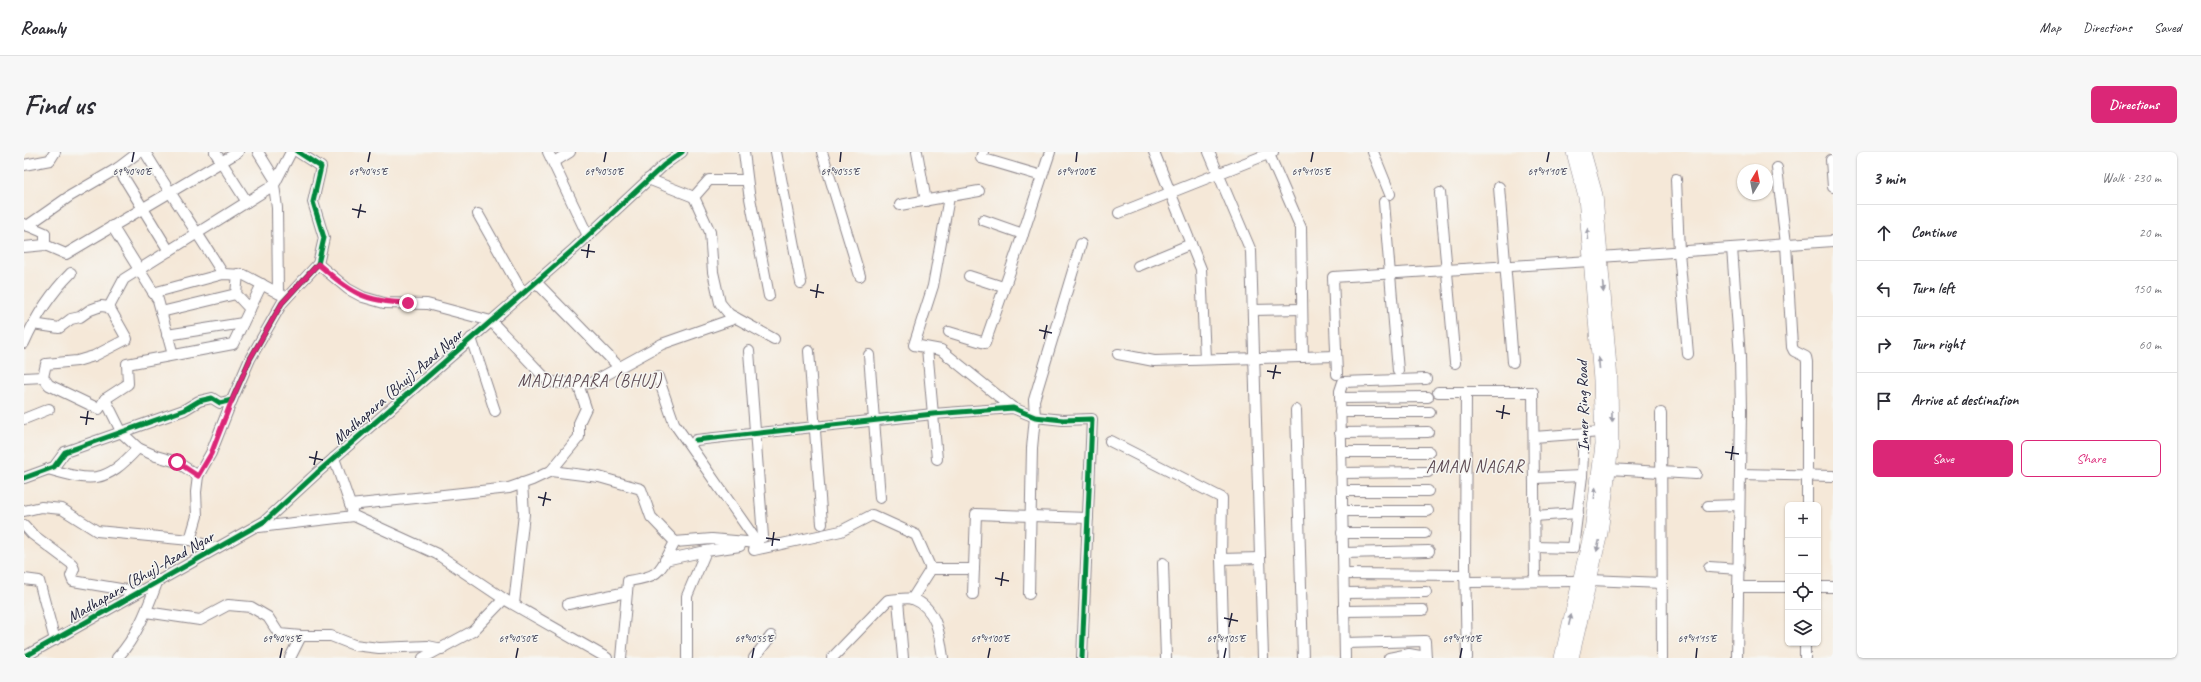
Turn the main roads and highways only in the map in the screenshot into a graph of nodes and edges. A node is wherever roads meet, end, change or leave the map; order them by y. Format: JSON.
{"nodes":[{"id":1,"x":1573,"y":152,"type":"edge"},
{"id":2,"x":1584,"y":152,"type":"edge"},
{"id":3,"x":1595,"y":259,"type":"junction"},
{"id":4,"x":1584,"y":580,"type":"junction"},
{"id":5,"x":1561,"y":658,"type":"edge"},
{"id":6,"x":1572,"y":658,"type":"edge"}],
"edges":[{"from":3,"to":1,"type":"main road","name":"Inner Ring Road","one_way":true},
{"from":2,"to":3,"type":"main road","name":"Inner Ring Road"},
{"from":4,"to":3,"type":"main road","name":"Inner Ring Road","one_way":true},
{"from":3,"to":4,"type":"main road","name":"Inner Ring Road","one_way":true},
{"from":5,"to":4,"type":"main road","name":"Inner Ring Road","one_way":true},
{"from":4,"to":6,"type":"main road","name":"Inner Ring Road"}]}
